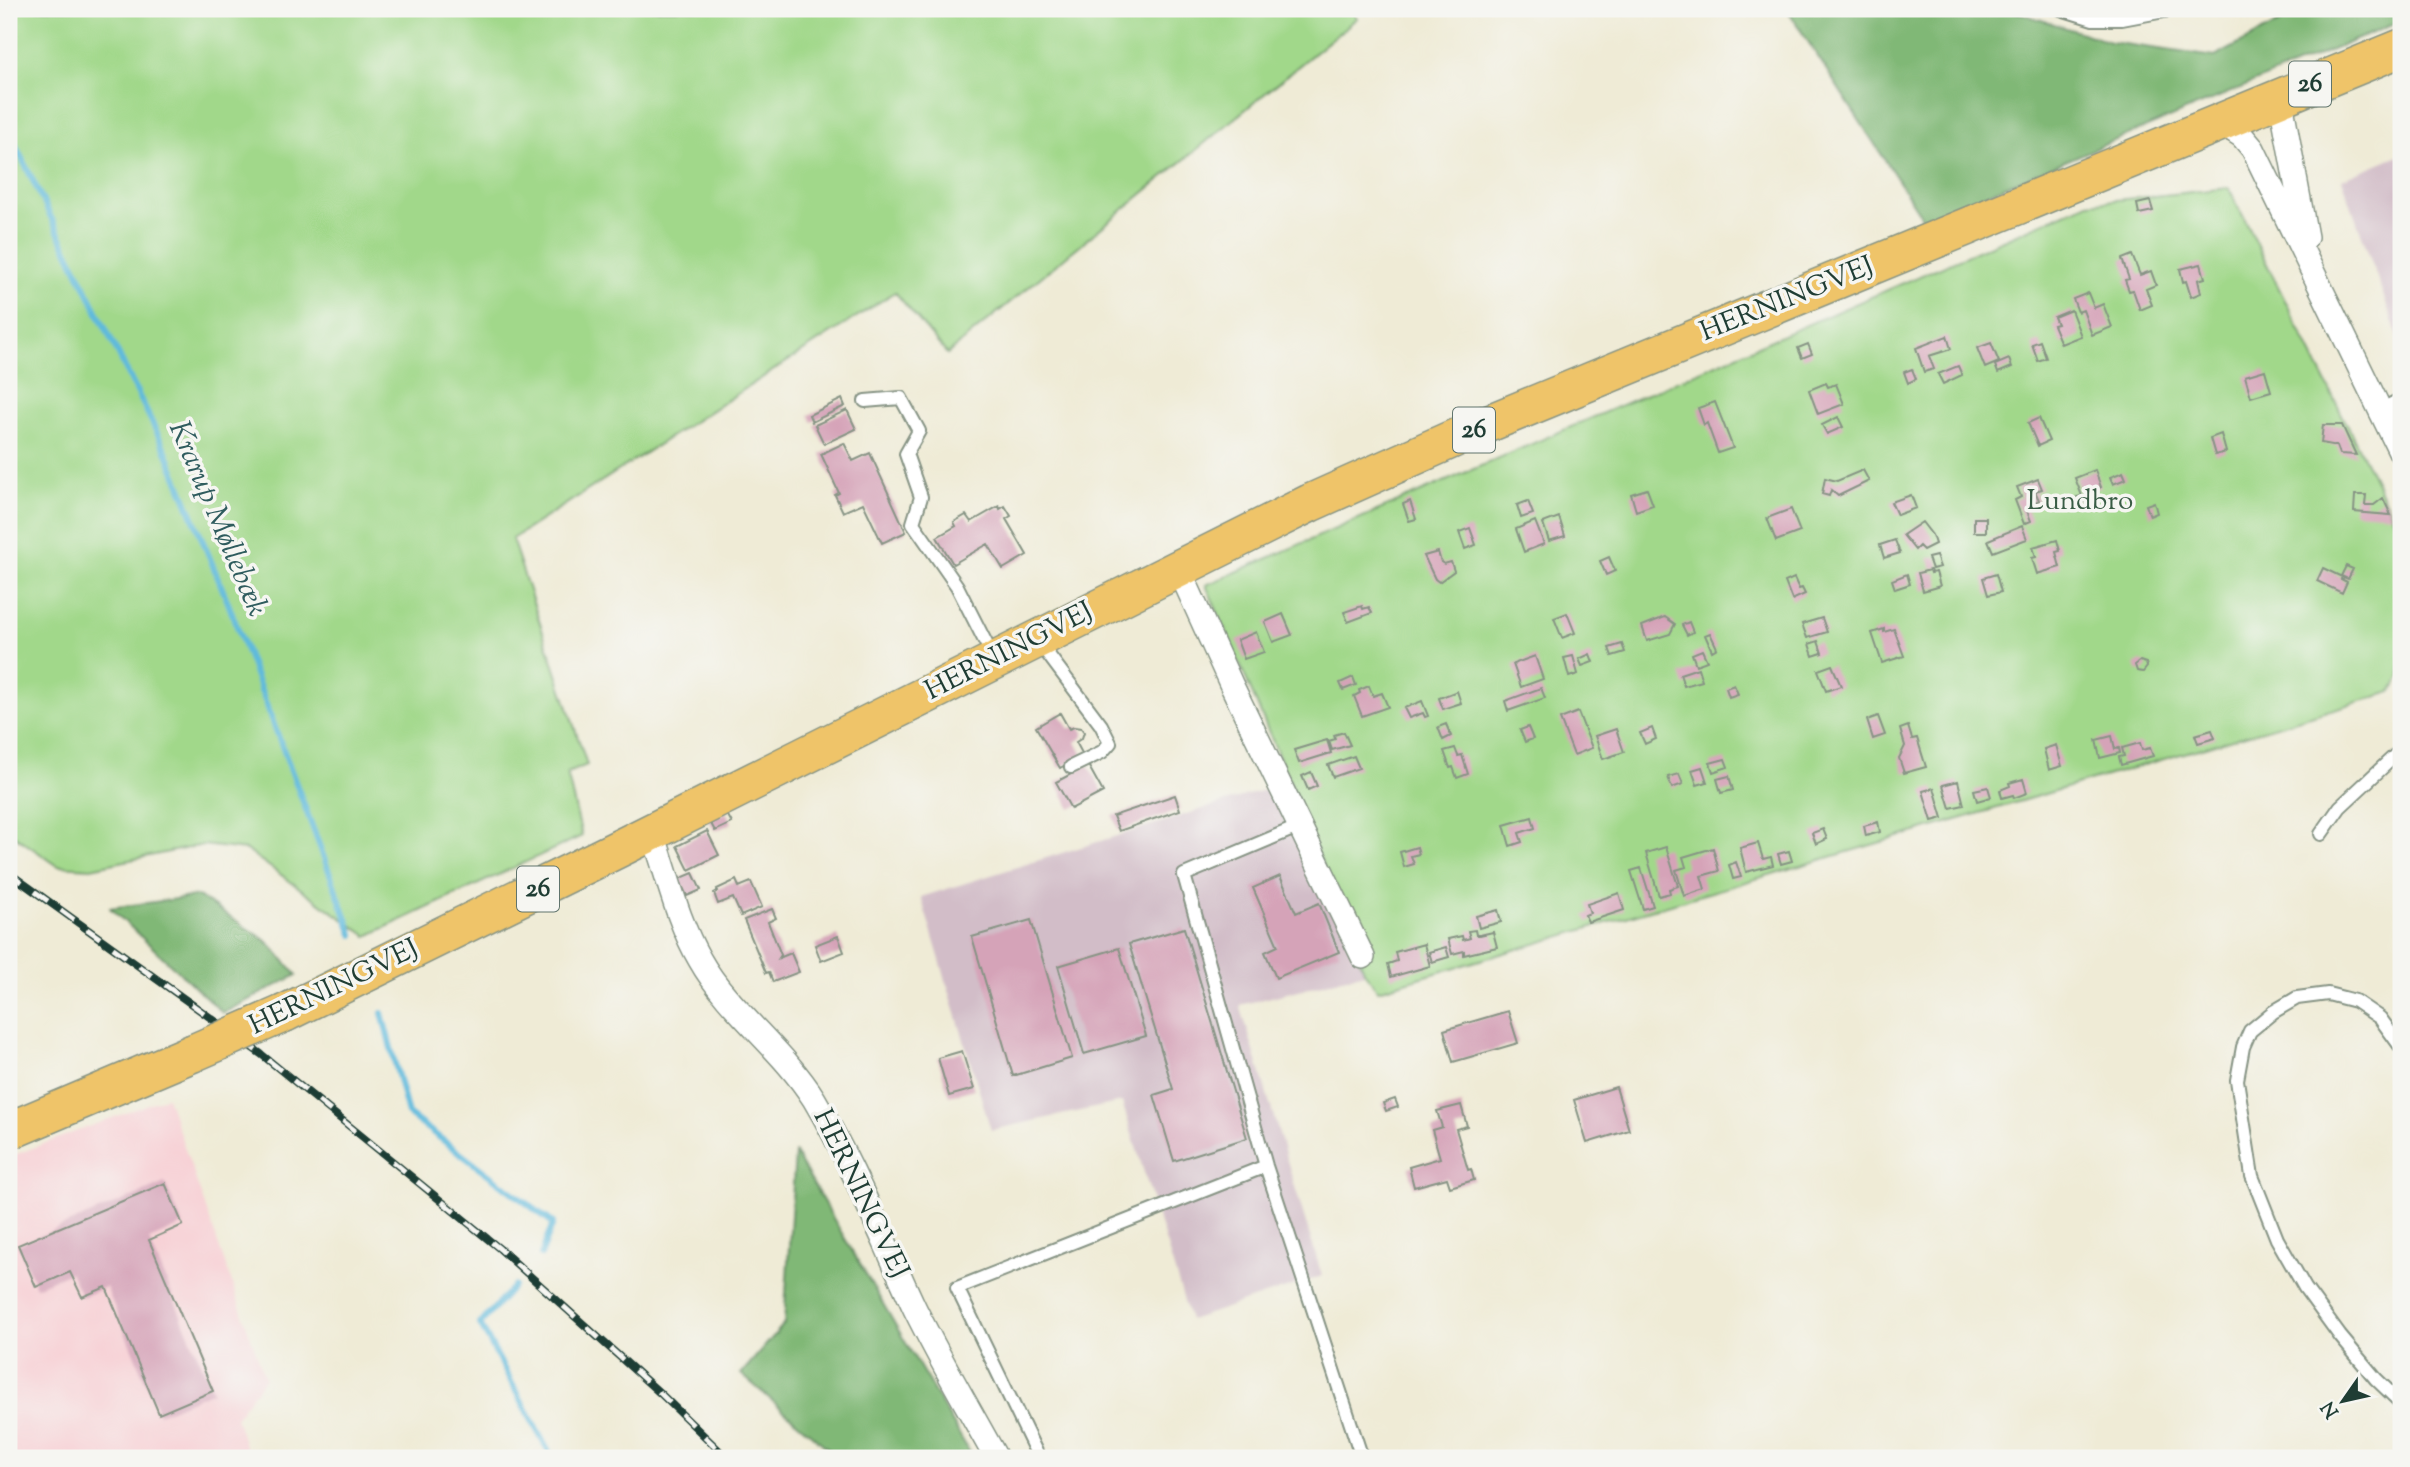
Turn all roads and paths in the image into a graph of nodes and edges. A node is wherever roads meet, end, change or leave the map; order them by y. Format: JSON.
{"nodes":[{"id":1,"x":2061,"y":9,"type":"edge"},
{"id":2,"x":2175,"y":9,"type":"edge"},
{"id":3,"x":2401,"y":48,"type":"edge"},
{"id":4,"x":2280,"y":96,"type":"junction"},
{"id":5,"x":2219,"y":121,"type":"junction"},
{"id":6,"x":2311,"y":264,"type":"junction"},
{"id":7,"x":865,"y":401,"type":"dead end"},
{"id":8,"x":2391,"y":405,"type":"edge"},
{"id":9,"x":2401,"y":453,"type":"edge"},
{"id":10,"x":1178,"y":567,"type":"junction"},
{"id":11,"x":1036,"y":638,"type":"junction"},
{"id":12,"x":994,"y":659,"type":"junction"},
{"id":13,"x":2401,"y":750,"type":"edge"},
{"id":14,"x":1071,"y":767,"type":"dead end"},
{"id":15,"x":1300,"y":826,"type":"junction"},
{"id":16,"x":652,"y":831,"type":"junction"},
{"id":17,"x":2321,"y":834,"type":"dead end"},
{"id":18,"x":1363,"y":957,"type":"dead end"},
{"id":19,"x":2401,"y":1047,"type":"edge"},
{"id":20,"x":9,"y":1131,"type":"edge"},
{"id":21,"x":1266,"y":1166,"type":"junction"},
{"id":22,"x":2401,"y":1403,"type":"edge"},
{"id":23,"x":996,"y":1458,"type":"edge"},
{"id":24,"x":1039,"y":1458,"type":"edge"},
{"id":25,"x":1362,"y":1458,"type":"edge"}],
"edges":[{"from":1,"to":2,"type":"lane"},
{"from":3,"to":4,"type":"main road","name":"HERNINGVEJ","number":"26"},
{"from":4,"to":5,"type":"main road","name":"HERNINGVEJ","number":"26"},
{"from":4,"to":6,"type":"street"},
{"from":5,"to":6,"type":"street"},
{"from":5,"to":10,"type":"main road","name":"HERNINGVEJ","number":"26"},
{"from":6,"to":8,"type":"street"},
{"from":7,"to":12,"type":"lane"},
{"from":8,"to":9,"type":"street"},
{"from":10,"to":11,"type":"main road","name":"HERNINGVEJ","number":"26"},
{"from":10,"to":15,"type":"street"},
{"from":11,"to":12,"type":"main road","name":"HERNINGVEJ","number":"26"},
{"from":11,"to":14,"type":"lane"},
{"from":12,"to":16,"type":"main road","name":"HERNINGVEJ","number":"26"},
{"from":13,"to":17,"type":"lane"},
{"from":15,"to":18,"type":"street"},
{"from":15,"to":21,"type":"lane"},
{"from":16,"to":20,"type":"main road","name":"HERNINGVEJ","number":"26","bridge":true},
{"from":16,"to":23,"type":"street","name":"HERNINGVEJ"},
{"from":19,"to":22,"type":"lane"},
{"from":21,"to":24,"type":"lane"},
{"from":21,"to":25,"type":"lane"}]}
